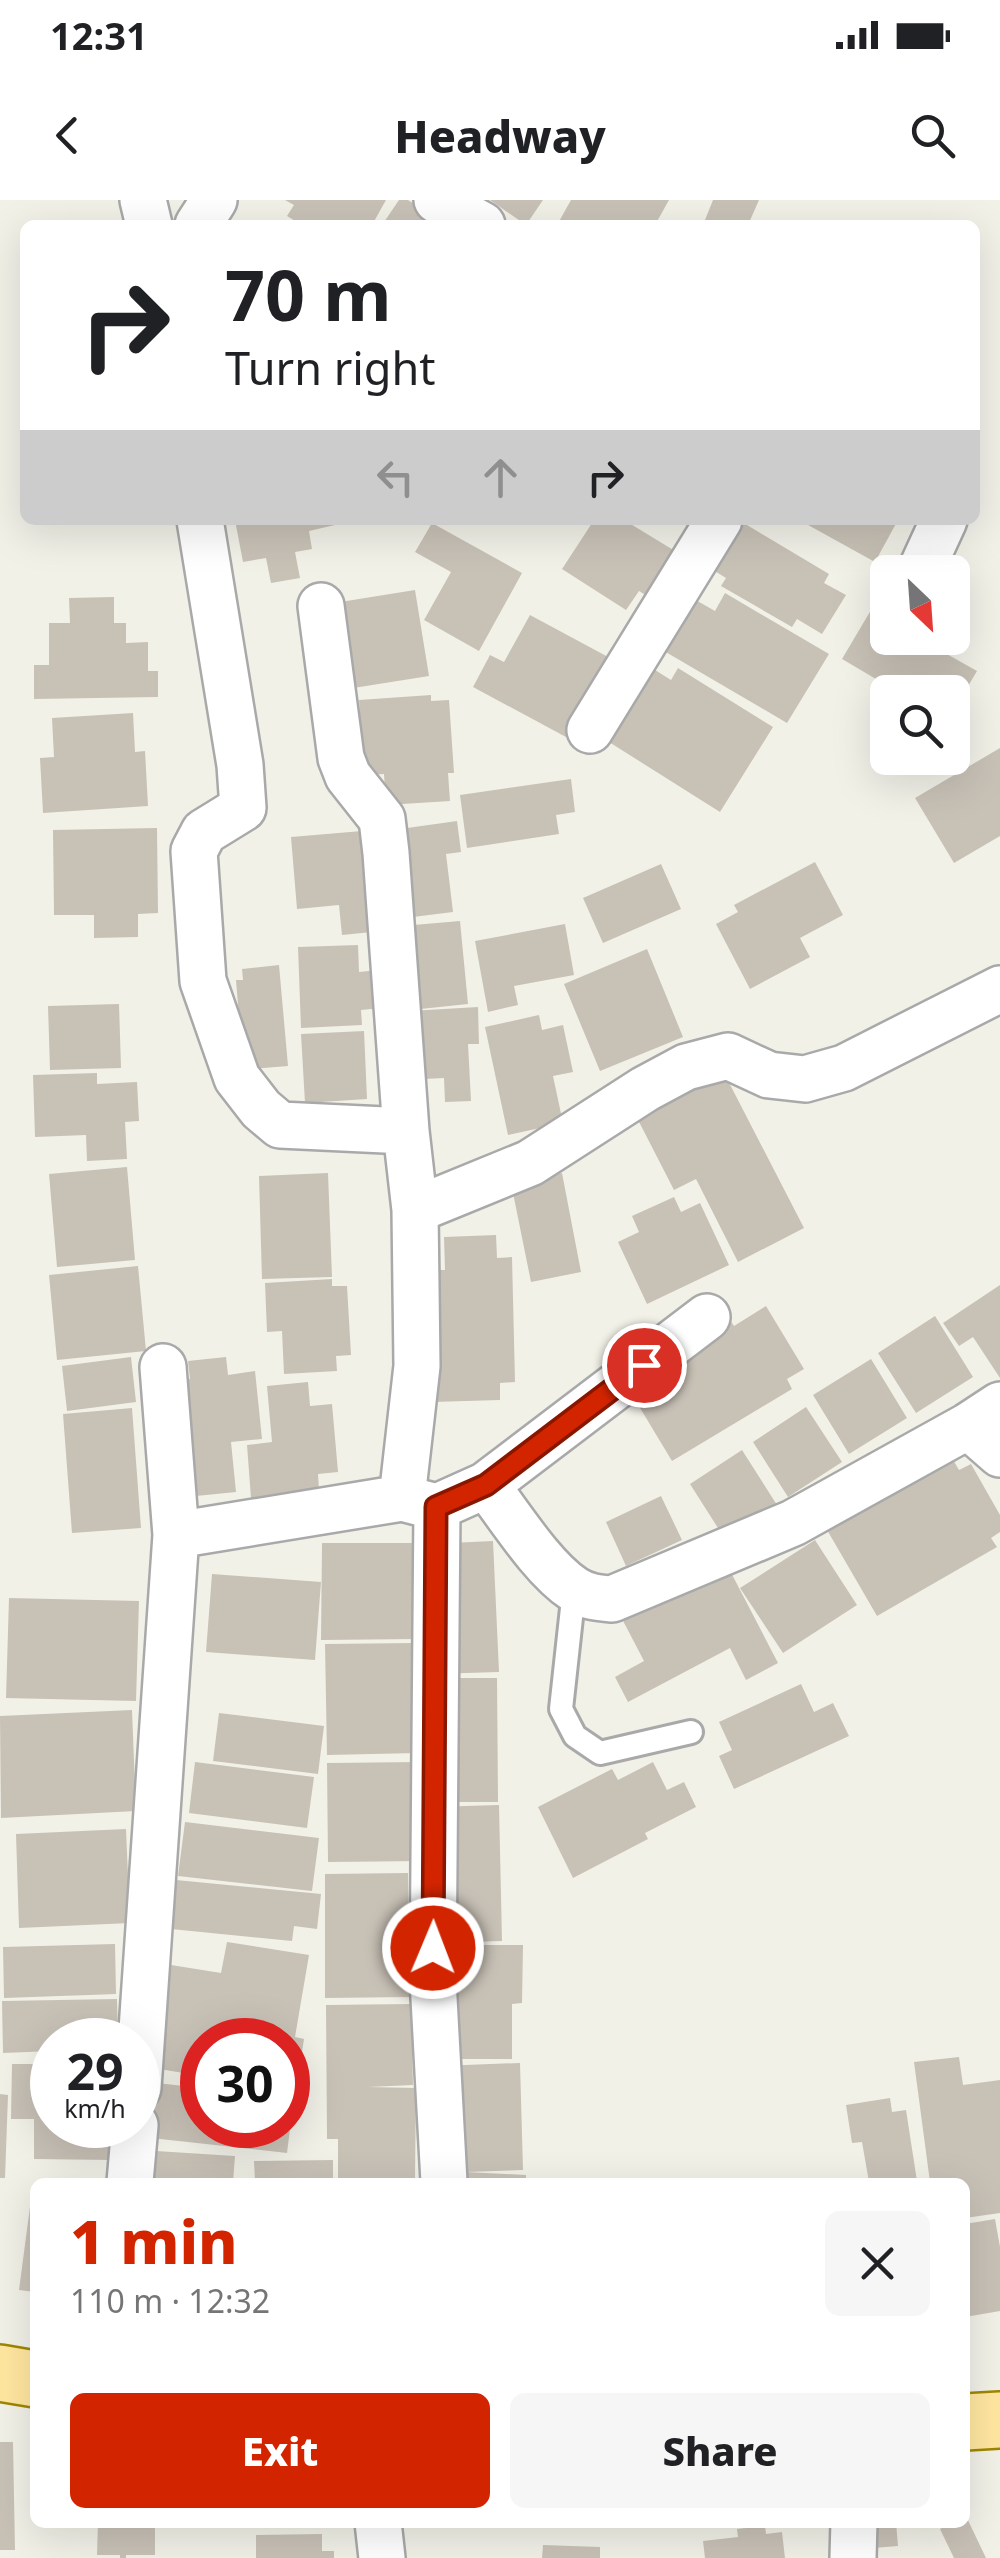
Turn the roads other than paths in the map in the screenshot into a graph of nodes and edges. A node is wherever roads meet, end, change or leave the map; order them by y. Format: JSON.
{"nodes":[{"id":1,"x":437,"y":200,"type":"edge"},
{"id":2,"x":473,"y":220,"type":"edge"},
{"id":3,"x":201,"y":525,"type":"edge"},
{"id":4,"x":716,"y":525,"type":"edge"},
{"id":5,"x":942,"y":525,"type":"edge"},
{"id":6,"x":927,"y":555,"type":"edge"},
{"id":7,"x":321,"y":606,"type":"dead end"},
{"id":8,"x":590,"y":730,"type":"dead end"},
{"id":9,"x":1000,"y":988,"type":"edge"},
{"id":10,"x":406,"y":1131,"type":"junction"},
{"id":11,"x":415,"y":1210,"type":"junction"},
{"id":12,"x":707,"y":1317,"type":"dead end"},
{"id":13,"x":162,"y":1367,"type":"dead end"},
{"id":14,"x":989,"y":1428,"type":"edge"},
{"id":15,"x":486,"y":1485,"type":"junction"},
{"id":16,"x":419,"y":1503,"type":"junction"},
{"id":17,"x":176,"y":1535,"type":"junction"},
{"id":18,"x":574,"y":1590,"type":"junction"},
{"id":19,"x":691,"y":1732,"type":"dead end"},
{"id":20,"x":142,"y":2018,"type":"edge"},
{"id":21,"x":133,"y":2148,"type":"edge"},
{"id":22,"x":130,"y":2178,"type":"edge"},
{"id":23,"x":444,"y":2178,"type":"edge"},
{"id":24,"x":0,"y":2373,"type":"edge"},
{"id":25,"x":30,"y":2378,"type":"edge"},
{"id":26,"x":1000,"y":2420,"type":"edge"},
{"id":27,"x":970,"y":2422,"type":"edge"},
{"id":28,"x":379,"y":2528,"type":"edge"},
{"id":29,"x":854,"y":2528,"type":"edge"},
{"id":30,"x":382,"y":2558,"type":"edge"},
{"id":31,"x":853,"y":2558,"type":"edge"}],
"edges":[{"from":1,"to":2,"type":"street"},
{"from":3,"to":10,"type":"street"},
{"from":4,"to":8,"type":"street"},
{"from":5,"to":6,"type":"street"},
{"from":7,"to":10,"type":"street"},
{"from":9,"to":11,"type":"street"},
{"from":10,"to":11,"type":"street"},
{"from":11,"to":16,"type":"street"},
{"from":12,"to":15,"type":"street"},
{"from":13,"to":17,"type":"street"},
{"from":14,"to":18,"type":"street"},
{"from":15,"to":16,"type":"street"},
{"from":15,"to":18,"type":"street"},
{"from":16,"to":17,"type":"street"},
{"from":16,"to":23,"type":"street"},
{"from":17,"to":20,"type":"street"},
{"from":18,"to":19,"type":"lane"},
{"from":21,"to":22,"type":"street"},
{"from":24,"to":25,"type":"main road"},
{"from":26,"to":27,"type":"main road"},
{"from":28,"to":30,"type":"street"},
{"from":29,"to":31,"type":"street"}]}
